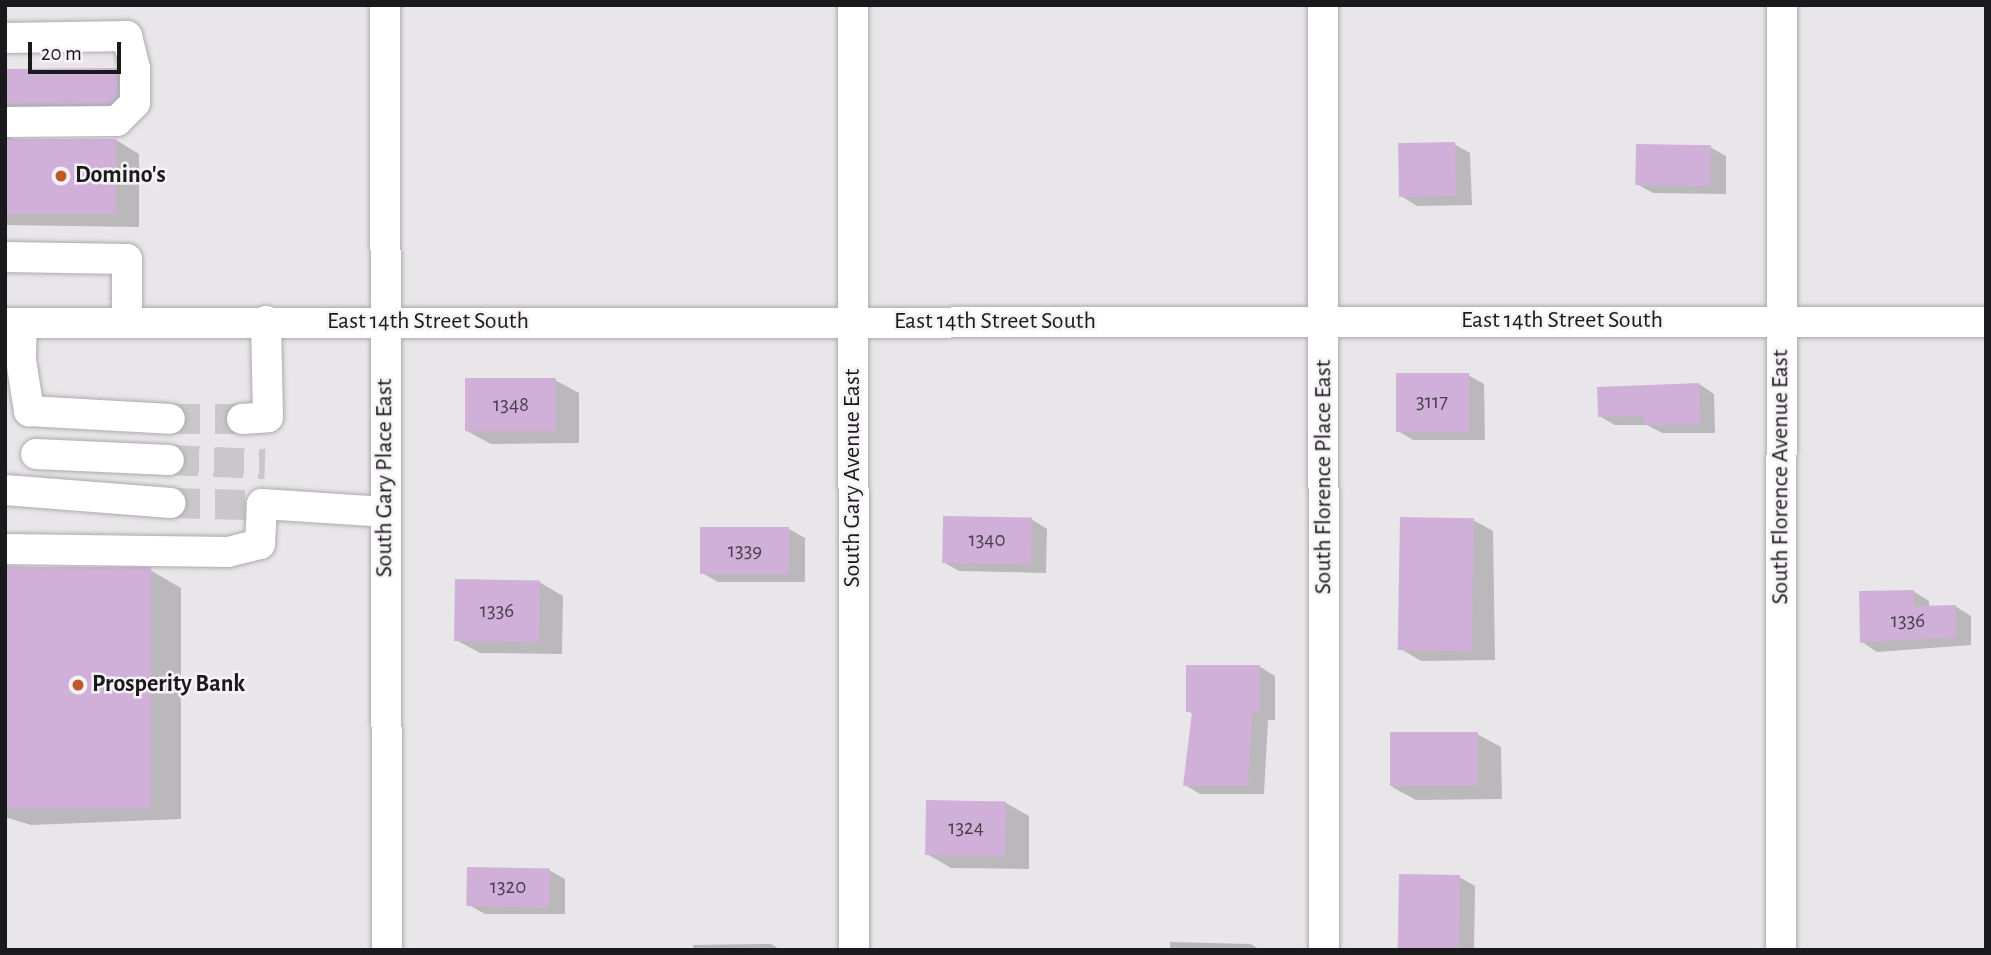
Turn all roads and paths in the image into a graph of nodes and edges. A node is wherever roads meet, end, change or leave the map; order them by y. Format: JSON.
{"nodes":[{"id":1,"x":385,"y":5,"type":"edge"},
{"id":2,"x":853,"y":5,"type":"edge"},
{"id":3,"x":1323,"y":5,"type":"edge"},
{"id":4,"x":1782,"y":5,"type":"edge"},
{"id":5,"x":5,"y":37,"type":"edge"},
{"id":6,"x":5,"y":122,"type":"edge"},
{"id":7,"x":5,"y":257,"type":"edge"},
{"id":8,"x":266,"y":321,"type":"junction"},
{"id":9,"x":1781,"y":321,"type":"junction"},
{"id":10,"x":127,"y":322,"type":"junction"},
{"id":11,"x":385,"y":322,"type":"junction"},
{"id":12,"x":852,"y":322,"type":"junction"},
{"id":13,"x":1324,"y":322,"type":"junction"},
{"id":14,"x":1986,"y":322,"type":"edge"},
{"id":15,"x":14,"y":323,"type":"edge"},
{"id":16,"x":29,"y":411,"type":"junction"},
{"id":17,"x":170,"y":419,"type":"tunnel mouth"},
{"id":18,"x":259,"y":426,"type":"dead end"},
{"id":19,"x":36,"y":454,"type":"junction"},
{"id":20,"x":169,"y":460,"type":"tunnel mouth"},
{"id":21,"x":5,"y":490,"type":"edge"},
{"id":22,"x":42,"y":493,"type":"junction"},
{"id":23,"x":170,"y":503,"type":"tunnel mouth"},
{"id":24,"x":385,"y":513,"type":"junction"},
{"id":25,"x":5,"y":549,"type":"edge"},
{"id":26,"x":387,"y":950,"type":"edge"},
{"id":27,"x":854,"y":950,"type":"edge"},
{"id":28,"x":1324,"y":950,"type":"edge"},
{"id":29,"x":1781,"y":950,"type":"edge"}],
"edges":[{"from":1,"to":11,"type":"street","name":"South Gary Place East"},
{"from":2,"to":12,"type":"street","name":"South Gary Avenue East"},
{"from":3,"to":13,"type":"street","name":"South Florence Place East"},
{"from":4,"to":9,"type":"street","name":"South Florence Avenue East"},
{"from":5,"to":6,"type":"street"},
{"from":7,"to":10,"type":"street"},
{"from":8,"to":10,"type":"street","name":"East 14th Street South"},
{"from":8,"to":11,"type":"street","name":"East 14th Street South"},
{"from":8,"to":18,"type":"street"},
{"from":9,"to":13,"type":"street","name":"East 14th Street South"},
{"from":9,"to":14,"type":"street","name":"East 14th Street South"},
{"from":9,"to":29,"type":"street","name":"South Florence Avenue East"},
{"from":10,"to":15,"type":"street","name":"East 14th Street South"},
{"from":11,"to":12,"type":"street","name":"East 14th Street South"},
{"from":11,"to":24,"type":"street","name":"South Gary Place East"},
{"from":12,"to":13,"type":"street","name":"East 14th Street South"},
{"from":12,"to":27,"type":"street","name":"South Gary Avenue East"},
{"from":13,"to":28,"type":"street","name":"South Florence Place East"},
{"from":15,"to":16,"type":"street"},
{"from":16,"to":17,"type":"street"},
{"from":16,"to":19,"type":"street"},
{"from":19,"to":20,"type":"street"},
{"from":19,"to":22,"type":"street"},
{"from":21,"to":22,"type":"street"},
{"from":22,"to":23,"type":"street"},
{"from":24,"to":25,"type":"street"},
{"from":24,"to":26,"type":"street","name":"South Gary Place East"}]}
